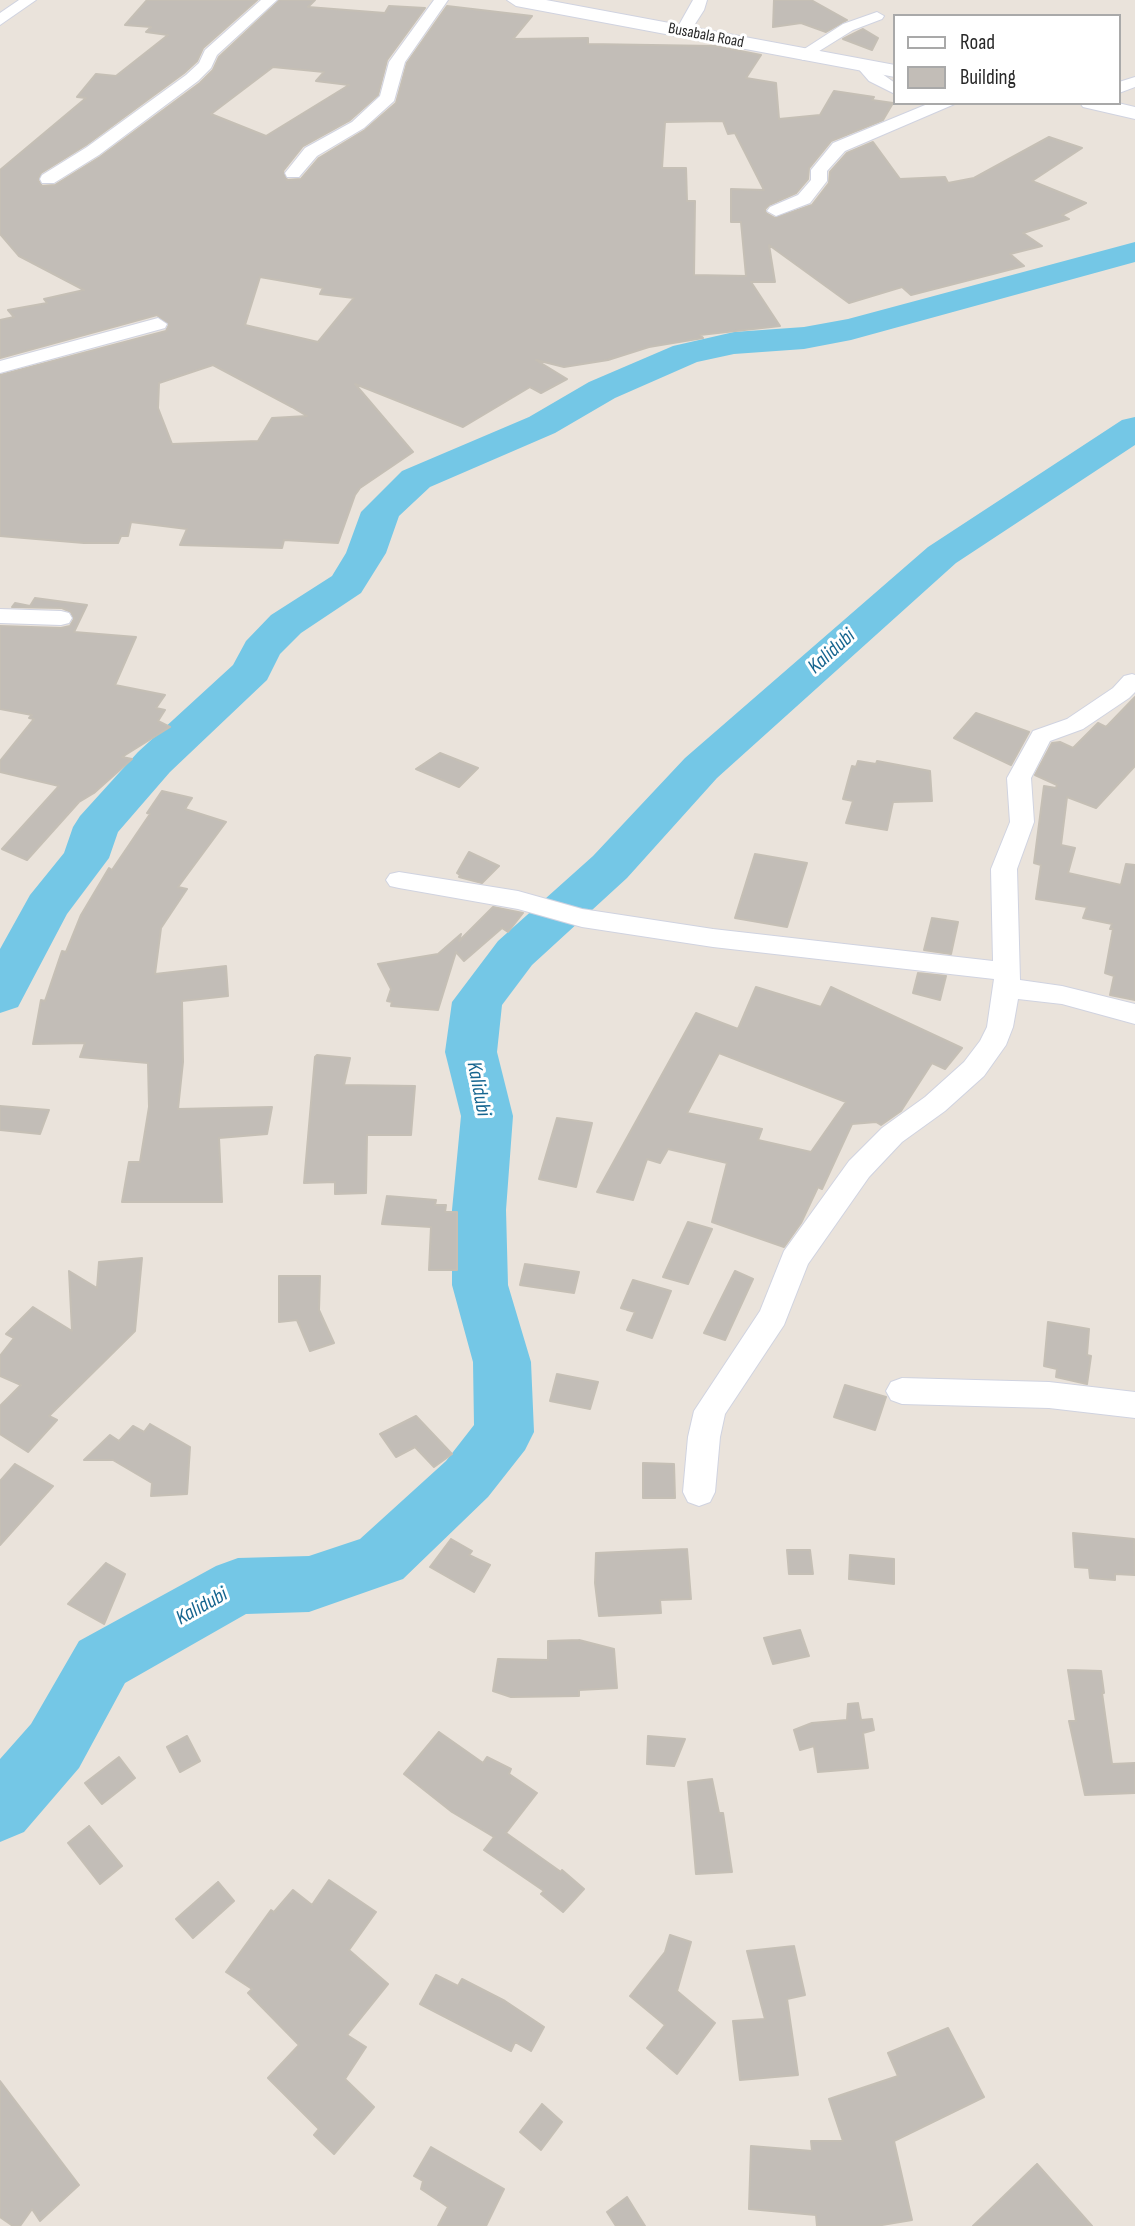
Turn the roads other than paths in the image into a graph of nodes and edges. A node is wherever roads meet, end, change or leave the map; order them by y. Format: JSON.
{"nodes":[{"id":1,"x":29,"y":0,"type":"edge"},
{"id":2,"x":270,"y":0,"type":"edge"},
{"id":3,"x":441,"y":0,"type":"edge"},
{"id":4,"x":516,"y":0,"type":"edge"},
{"id":5,"x":700,"y":0,"type":"edge"},
{"id":6,"x":877,"y":16,"type":"dead end"},
{"id":7,"x":2,"y":17,"type":"edge"},
{"id":8,"x":683,"y":32,"type":"junction"},
{"id":9,"x":803,"y":55,"type":"junction"},
{"id":10,"x":864,"y":66,"type":"junction"},
{"id":11,"x":894,"y":71,"type":"edge"},
{"id":12,"x":894,"y":88,"type":"edge"},
{"id":13,"x":942,"y":105,"type":"edge"},
{"id":14,"x":1099,"y":105,"type":"edge"},
{"id":15,"x":1135,"y":113,"type":"edge"},
{"id":16,"x":293,"y":173,"type":"dead end"},
{"id":17,"x":48,"y":179,"type":"dead end"},
{"id":18,"x":776,"y":211,"type":"dead end"},
{"id":19,"x":158,"y":324,"type":"dead end"},
{"id":20,"x":0,"y":367,"type":"edge"},
{"id":21,"x":0,"y":616,"type":"edge"},
{"id":22,"x":61,"y":618,"type":"dead end"},
{"id":23,"x":1132,"y":681,"type":"dead end"},
{"id":24,"x":399,"y":880,"type":"dead end"},
{"id":25,"x":1007,"y":979,"type":"junction"},
{"id":26,"x":1135,"y":1014,"type":"edge"},
{"id":27,"x":902,"y":1391,"type":"dead end"},
{"id":28,"x":1135,"y":1405,"type":"edge"},
{"id":29,"x":699,"y":1492,"type":"dead end"}],
"edges":[{"from":1,"to":7,"type":"street"},
{"from":2,"to":17,"type":"street"},
{"from":3,"to":16,"type":"street"},
{"from":4,"to":8,"type":"street","name":"Busabala Road"},
{"from":5,"to":8,"type":"street"},
{"from":6,"to":9,"type":"street"},
{"from":8,"to":9,"type":"street","name":"Busabala Road"},
{"from":9,"to":10,"type":"street","name":"Busabala Road"},
{"from":10,"to":11,"type":"street","name":"Busabala Road"},
{"from":10,"to":12,"type":"street"},
{"from":13,"to":18,"type":"street"},
{"from":14,"to":15,"type":"street"},
{"from":19,"to":20,"type":"street"},
{"from":21,"to":22,"type":"street"},
{"from":23,"to":25,"type":"street"},
{"from":24,"to":25,"type":"street"},
{"from":25,"to":26,"type":"street"},
{"from":25,"to":29,"type":"street"},
{"from":27,"to":28,"type":"street"}]}
